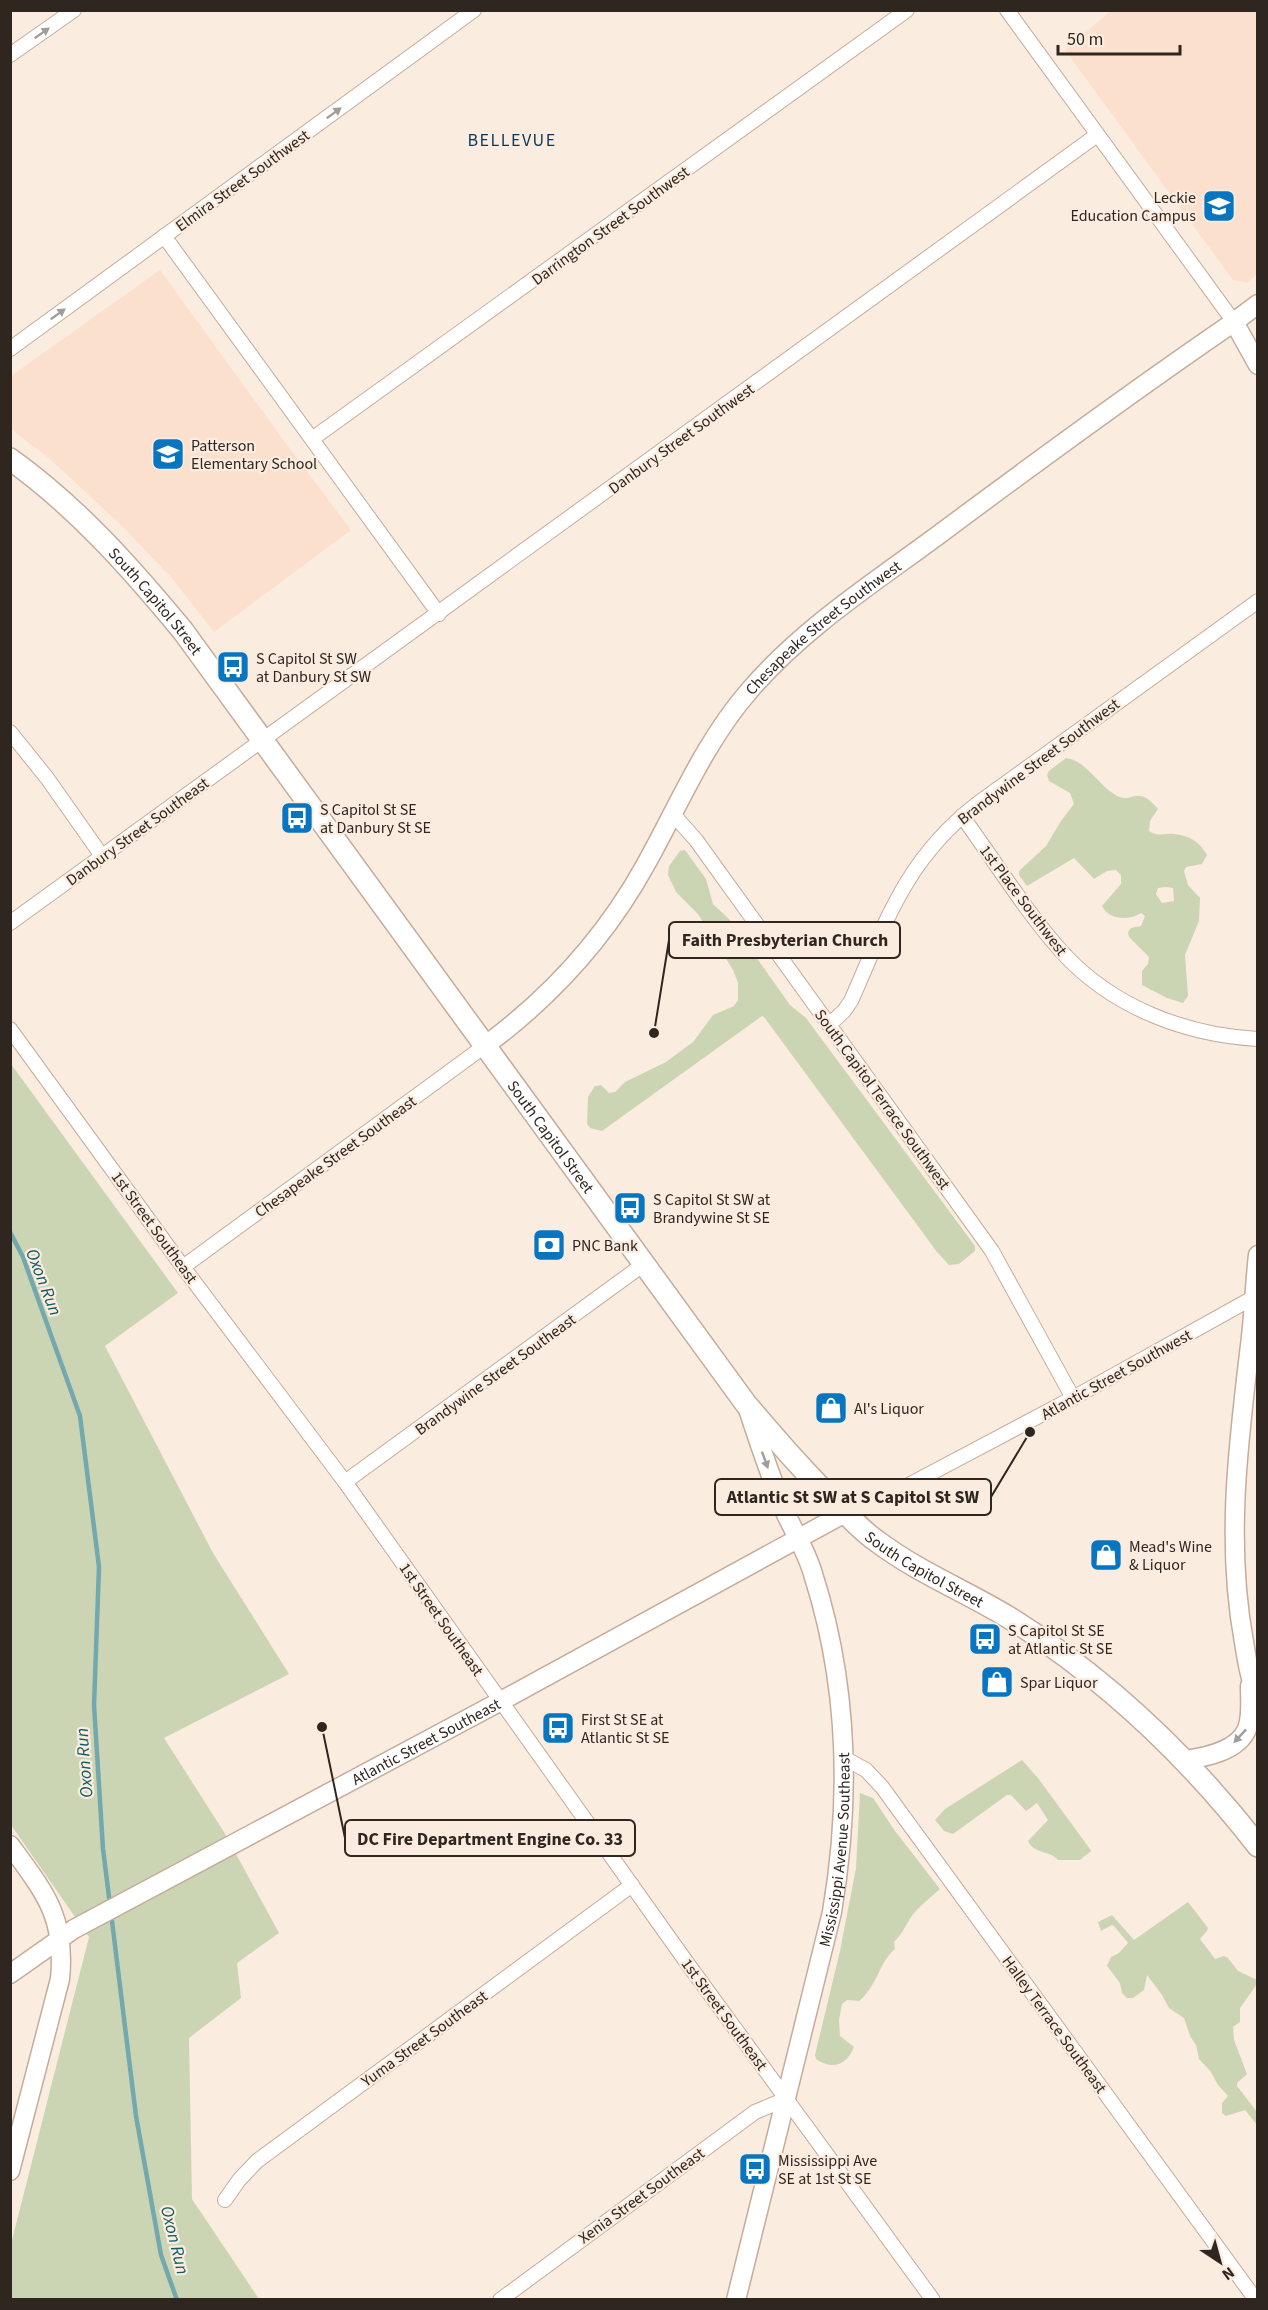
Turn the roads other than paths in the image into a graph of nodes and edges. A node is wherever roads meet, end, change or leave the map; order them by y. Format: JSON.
{"nodes":[{"id":1,"x":74,"y":10,"type":"edge"},
{"id":2,"x":474,"y":10,"type":"edge"},
{"id":3,"x":908,"y":10,"type":"edge"},
{"id":4,"x":1007,"y":10,"type":"edge"},
{"id":5,"x":10,"y":55,"type":"edge"},
{"id":6,"x":1097,"y":135,"type":"junction"},
{"id":7,"x":164,"y":236,"type":"junction"},
{"id":8,"x":1257,"y":304,"type":"edge"},
{"id":9,"x":1234,"y":322,"type":"junction"},
{"id":10,"x":10,"y":349,"type":"edge"},
{"id":11,"x":1257,"y":366,"type":"edge"},
{"id":12,"x":312,"y":439,"type":"junction"},
{"id":13,"x":10,"y":459,"type":"edge"},
{"id":14,"x":1257,"y":601,"type":"edge"},
{"id":15,"x":439,"y":614,"type":"junction"},
{"id":16,"x":10,"y":732,"type":"edge"},
{"id":17,"x":264,"y":741,"type":"junction"},
{"id":18,"x":672,"y":813,"type":"junction"},
{"id":19,"x":963,"y":816,"type":"junction"},
{"id":20,"x":102,"y":856,"type":"junction"},
{"id":21,"x":10,"y":923,"type":"edge"},
{"id":22,"x":830,"y":1024,"type":"junction"},
{"id":23,"x":10,"y":1029,"type":"edge"},
{"id":24,"x":1257,"y":1039,"type":"edge"},
{"id":25,"x":486,"y":1045,"type":"junction"},
{"id":26,"x":1257,"y":1255,"type":"edge"},
{"id":27,"x":644,"y":1264,"type":"junction"},
{"id":28,"x":183,"y":1267,"type":"junction"},
{"id":29,"x":1256,"y":1296,"type":"edge"},
{"id":30,"x":1073,"y":1398,"type":"junction"},
{"id":31,"x":746,"y":1404,"type":"junction"},
{"id":32,"x":345,"y":1482,"type":"junction"},
{"id":33,"x":845,"y":1513,"type":"junction"},
{"id":34,"x":797,"y":1539,"type":"junction"},
{"id":35,"x":1251,"y":1681,"type":"junction"},
{"id":36,"x":1257,"y":1699,"type":"edge"},
{"id":37,"x":501,"y":1701,"type":"junction"},
{"id":38,"x":844,"y":1758,"type":"junction"},
{"id":39,"x":1185,"y":1760,"type":"junction"},
{"id":40,"x":10,"y":1845,"type":"edge"},
{"id":41,"x":1257,"y":1846,"type":"edge"},
{"id":42,"x":632,"y":1885,"type":"junction"},
{"id":43,"x":61,"y":1938,"type":"junction"},
{"id":44,"x":10,"y":1974,"type":"edge"},
{"id":45,"x":786,"y":2099,"type":"junction"},
{"id":46,"x":10,"y":2171,"type":"edge"},
{"id":47,"x":225,"y":2200,"type":"dead end"},
{"id":48,"x":500,"y":2300,"type":"edge"},
{"id":49,"x":736,"y":2300,"type":"edge"},
{"id":50,"x":933,"y":2300,"type":"edge"},
{"id":51,"x":1256,"y":2300,"type":"edge"}],
"edges":[{"from":5,"to":1,"type":"street","one_way":true},
{"from":7,"to":2,"type":"street","name":"Elmira Street Southwest","one_way":true},
{"from":3,"to":12,"type":"street","name":"Darrington Street Southwest"},
{"from":4,"to":6,"type":"street"},
{"from":6,"to":9,"type":"street"},
{"from":6,"to":15,"type":"street","name":"Danbury Street Southwest"},
{"from":10,"to":7,"type":"street","name":"Elmira Street Southwest","one_way":true},
{"from":7,"to":12,"type":"street"},
{"from":8,"to":9,"type":"street","name":"Chesapeake Street Southwest"},
{"from":9,"to":11,"type":"street"},
{"from":9,"to":18,"type":"street","name":"Chesapeake Street Southwest"},
{"from":12,"to":15,"type":"street"},
{"from":13,"to":17,"type":"main road","name":"South Capitol Street"},
{"from":14,"to":19,"type":"street","name":"Brandywine Street Southwest"},
{"from":15,"to":17,"type":"street","name":"Danbury Street Southwest"},
{"from":16,"to":20,"type":"street"},
{"from":17,"to":20,"type":"street","name":"Danbury Street Southeast"},
{"from":17,"to":25,"type":"main road","name":"South Capitol Street"},
{"from":18,"to":22,"type":"street","name":"South Capitol Terrace Southwest"},
{"from":18,"to":25,"type":"street","name":"Chesapeake Street Southwest"},
{"from":19,"to":22,"type":"street","name":"Brandywine Street Southwest"},
{"from":19,"to":24,"type":"street","name":"1st Place Southwest"},
{"from":20,"to":21,"type":"street","name":"Danbury Street Southeast"},
{"from":22,"to":30,"type":"street","name":"South Capitol Terrace Southwest"},
{"from":23,"to":28,"type":"street","name":"1st Street Southeast"},
{"from":25,"to":27,"type":"main road","name":"South Capitol Street"},
{"from":25,"to":28,"type":"street","name":"Chesapeake Street Southeast"},
{"from":26,"to":29,"type":"street"},
{"from":27,"to":31,"type":"main road","name":"South Capitol Street"},
{"from":27,"to":32,"type":"street","name":"Brandywine Street Southeast"},
{"from":28,"to":32,"type":"street","name":"1st Street Southeast"},
{"from":29,"to":30,"type":"street","name":"Atlantic Street Southwest"},
{"from":29,"to":35,"type":"street"},
{"from":30,"to":33,"type":"street","name":"Atlantic Street Southwest"},
{"from":31,"to":33,"type":"main road","name":"South Capitol Street"},
{"from":31,"to":34,"type":"street","name":"Mississippi Avenue Southeast","one_way":true},
{"from":32,"to":37,"type":"street","name":"1st Street Southeast"},
{"from":33,"to":34,"type":"street","name":"Atlantic Street Southeast"},
{"from":33,"to":39,"type":"main road","name":"South Capitol Street"},
{"from":34,"to":37,"type":"street","name":"Atlantic Street Southeast"},
{"from":34,"to":38,"type":"street","name":"Mississippi Avenue Southeast"},
{"from":35,"to":36,"type":"street"},
{"from":35,"to":39,"type":"street","one_way":true},
{"from":37,"to":42,"type":"street","name":"1st Street Southeast"},
{"from":37,"to":43,"type":"street","name":"Atlantic Street Southeast"},
{"from":38,"to":45,"type":"street","name":"Mississippi Avenue Southeast"},
{"from":38,"to":51,"type":"street","name":"Halley Terrace Southeast"},
{"from":39,"to":41,"type":"main road","name":"South Capitol Street"},
{"from":40,"to":43,"type":"street"},
{"from":42,"to":45,"type":"street","name":"1st Street Southeast"},
{"from":42,"to":47,"type":"street","name":"Yuma Street Southeast"},
{"from":43,"to":44,"type":"street","name":"Atlantic Street Southeast"},
{"from":43,"to":46,"type":"street"},
{"from":45,"to":48,"type":"street","name":"Xenia Street Southeast"},
{"from":45,"to":49,"type":"street","name":"Mississippi Avenue Southeast"},
{"from":45,"to":50,"type":"street","name":"1st Street Southeast"}]}
